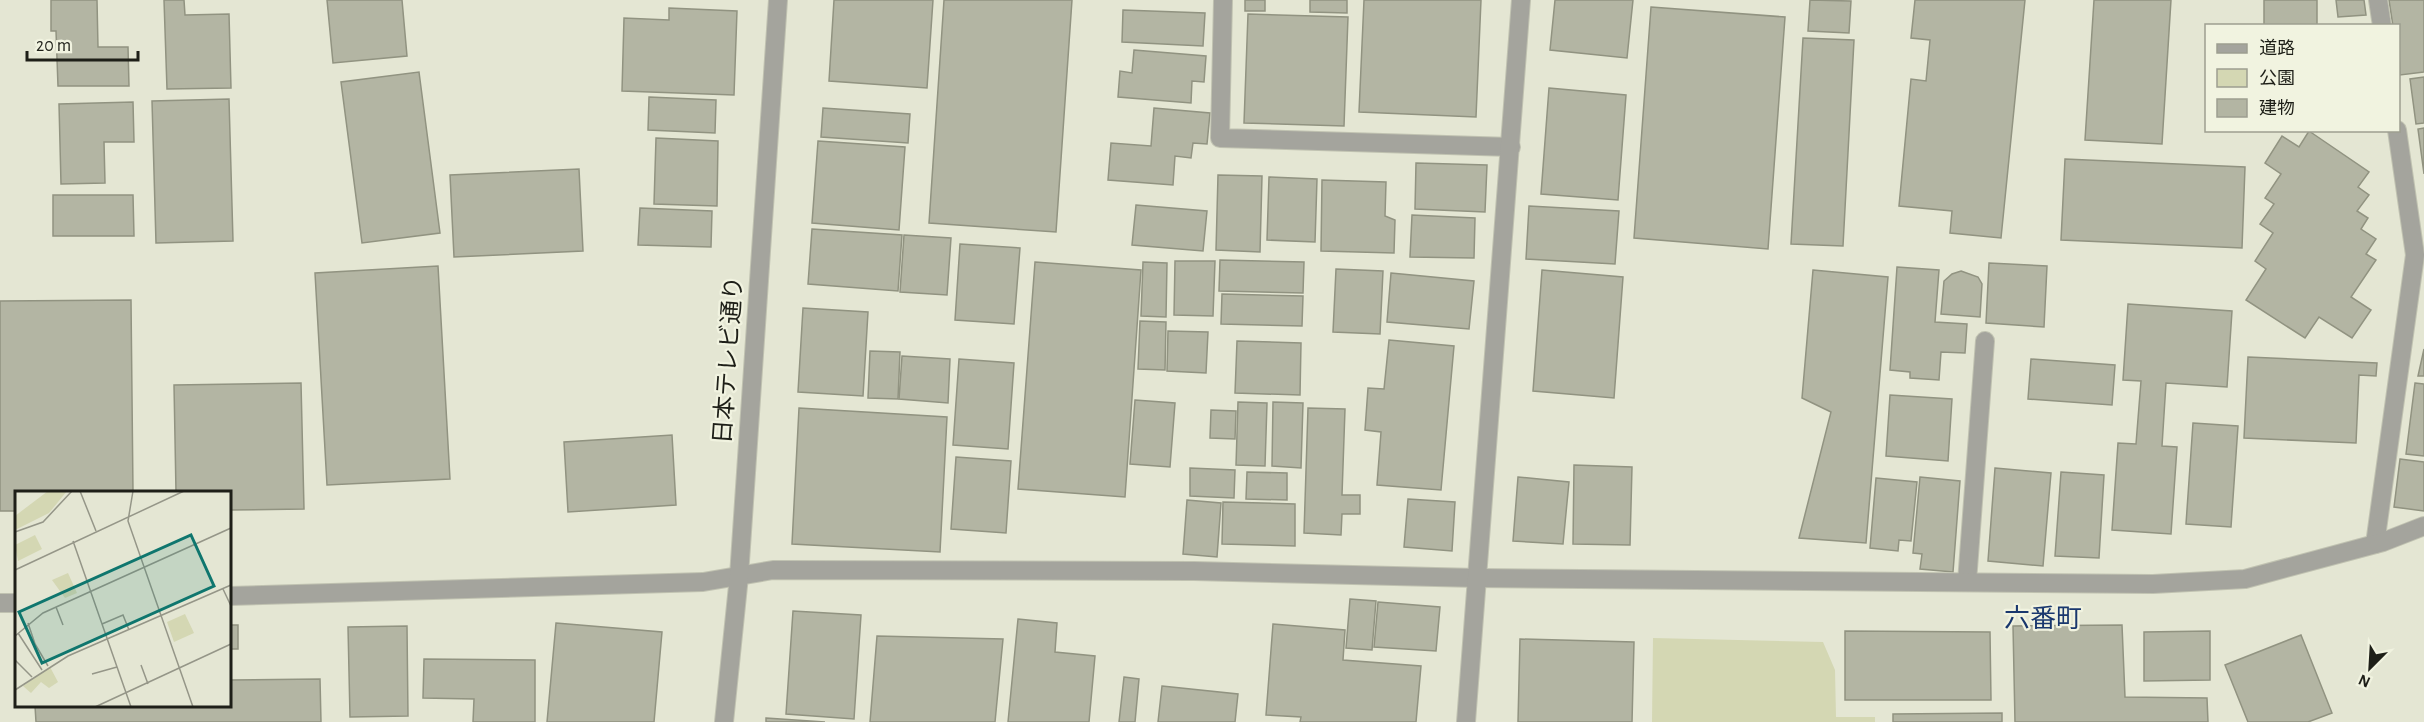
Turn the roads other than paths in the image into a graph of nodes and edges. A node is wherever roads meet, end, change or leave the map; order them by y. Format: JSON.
{"nodes":[{"id":1,"x":778,"y":0,"type":"edge"},
{"id":2,"x":1223,"y":0,"type":"edge"},
{"id":3,"x":1521,"y":0,"type":"edge"},
{"id":4,"x":2378,"y":0,"type":"edge"},
{"id":5,"x":2382,"y":24,"type":"edge"},
{"id":6,"x":2397,"y":132,"type":"edge"},
{"id":7,"x":1511,"y":147,"type":"junction"},
{"id":8,"x":1985,"y":341,"type":"dead end"},
{"id":9,"x":2424,"y":526,"type":"edge"},
{"id":10,"x":2375,"y":544,"type":"junction"},
{"id":11,"x":739,"y":576,"type":"junction"},
{"id":12,"x":1477,"y":578,"type":"junction"},
{"id":13,"x":1967,"y":582,"type":"junction"},
{"id":14,"x":231,"y":596,"type":"edge"},
{"id":15,"x":724,"y":722,"type":"edge"},
{"id":16,"x":1466,"y":722,"type":"edge"}],
"edges":[{"from":1,"to":11,"type":"street","name":"日本テレビ通り"},
{"from":2,"to":7,"type":"street"},
{"from":3,"to":7,"type":"street"},
{"from":4,"to":5,"type":"street"},
{"from":6,"to":10,"type":"street"},
{"from":7,"to":12,"type":"street"},
{"from":8,"to":13,"type":"street"},
{"from":9,"to":10,"type":"street"},
{"from":10,"to":13,"type":"street"},
{"from":11,"to":12,"type":"street"},
{"from":11,"to":14,"type":"street"},
{"from":11,"to":15,"type":"street","name":"日本テレビ通り"},
{"from":12,"to":13,"type":"street"},
{"from":12,"to":16,"type":"street"}]}
